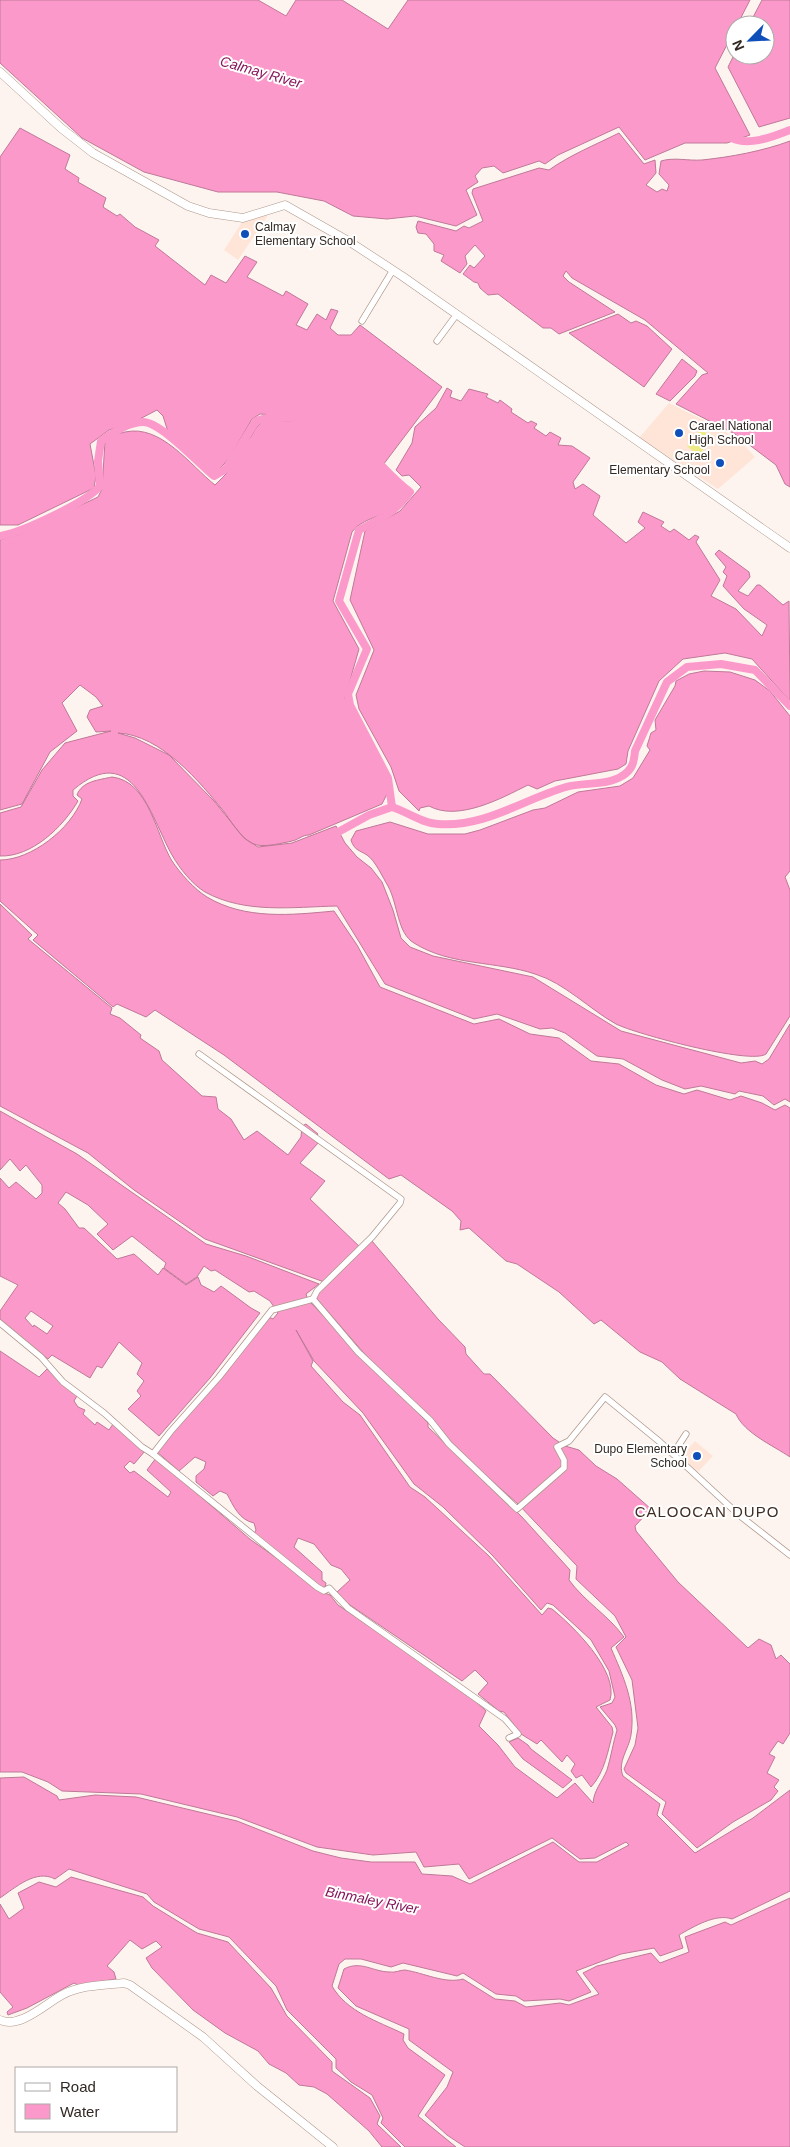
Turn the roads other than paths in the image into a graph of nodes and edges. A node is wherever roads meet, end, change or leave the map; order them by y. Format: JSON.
{"nodes":[{"id":1,"x":0,"y":72,"type":"edge"},
{"id":2,"x":393,"y":270,"type":"junction"},
{"id":3,"x":457,"y":314,"type":"junction"},
{"id":4,"x":362,"y":321,"type":"dead end"},
{"id":5,"x":437,"y":342,"type":"dead end"},
{"id":6,"x":790,"y":548,"type":"edge"},
{"id":7,"x":199,"y":1054,"type":"dead end"},
{"id":8,"x":311,"y":1300,"type":"junction"},
{"id":9,"x":0,"y":1323,"type":"edge"},
{"id":10,"x":686,"y":1434,"type":"dead end"},
{"id":11,"x":153,"y":1454,"type":"junction"},
{"id":12,"x":673,"y":1454,"type":"junction"},
{"id":13,"x":790,"y":1555,"type":"edge"},
{"id":14,"x":510,"y":1738,"type":"dead end"},
{"id":15,"x":0,"y":2020,"type":"edge"},
{"id":16,"x":333,"y":2147,"type":"edge"}],
"edges":[{"from":1,"to":2,"type":"street"},
{"from":2,"to":3,"type":"street"},
{"from":2,"to":4,"type":"street"},
{"from":3,"to":5,"type":"street"},
{"from":3,"to":6,"type":"street"},
{"from":7,"to":8,"type":"street"},
{"from":8,"to":11,"type":"street"},
{"from":8,"to":12,"type":"street"},
{"from":9,"to":11,"type":"street"},
{"from":10,"to":12,"type":"street"},
{"from":11,"to":14,"type":"street"},
{"from":12,"to":13,"type":"street"},
{"from":15,"to":16,"type":"street"}]}
